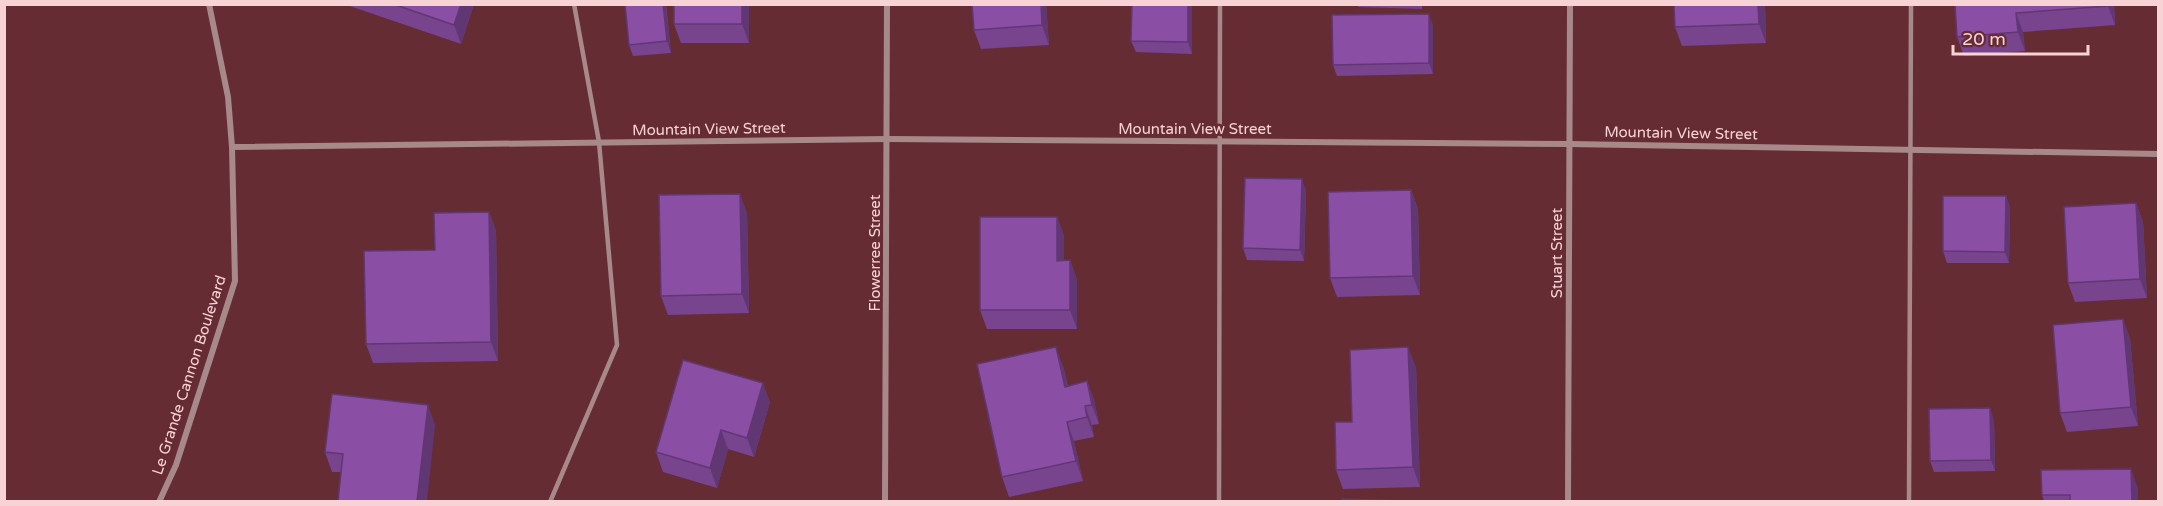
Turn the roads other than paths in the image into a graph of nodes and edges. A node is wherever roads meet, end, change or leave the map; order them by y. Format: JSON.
{"nodes":[{"id":1,"x":210,"y":4,"type":"edge"},
{"id":2,"x":574,"y":4,"type":"edge"},
{"id":3,"x":887,"y":4,"type":"edge"},
{"id":4,"x":1220,"y":4,"type":"edge"},
{"id":5,"x":1570,"y":4,"type":"edge"},
{"id":6,"x":1911,"y":4,"type":"edge"},
{"id":7,"x":888,"y":139,"type":"junction"},
{"id":8,"x":1219,"y":141,"type":"junction"},
{"id":9,"x":599,"y":142,"type":"junction"},
{"id":10,"x":1569,"y":144,"type":"junction"},
{"id":11,"x":232,"y":147,"type":"junction"},
{"id":12,"x":1911,"y":149,"type":"junction"},
{"id":13,"x":2158,"y":154,"type":"edge"},
{"id":14,"x":159,"y":501,"type":"edge"},
{"id":15,"x":550,"y":501,"type":"edge"},
{"id":16,"x":885,"y":501,"type":"edge"},
{"id":17,"x":1219,"y":501,"type":"edge"},
{"id":18,"x":1568,"y":501,"type":"edge"},
{"id":19,"x":1909,"y":501,"type":"edge"}],
"edges":[{"from":1,"to":11,"type":"street","name":"Le Grande Cannon Boulevard"},
{"from":2,"to":9,"type":"lane"},
{"from":3,"to":7,"type":"street","name":"Flowerree Street"},
{"from":4,"to":8,"type":"lane"},
{"from":5,"to":10,"type":"street","name":"Stuart Street"},
{"from":6,"to":12,"type":"lane"},
{"from":7,"to":8,"type":"street","name":"Mountain View Street"},
{"from":7,"to":9,"type":"street","name":"Mountain View Street"},
{"from":7,"to":16,"type":"street","name":"Flowerree Street"},
{"from":8,"to":10,"type":"street","name":"Mountain View Street"},
{"from":8,"to":17,"type":"lane"},
{"from":9,"to":11,"type":"street","name":"Mountain View Street"},
{"from":9,"to":15,"type":"lane"},
{"from":10,"to":12,"type":"street","name":"Mountain View Street"},
{"from":10,"to":18,"type":"street","name":"Stuart Street"},
{"from":11,"to":14,"type":"street","name":"Le Grande Cannon Boulevard"},
{"from":12,"to":13,"type":"street","name":"Mountain View Street"},
{"from":12,"to":19,"type":"lane"}]}
